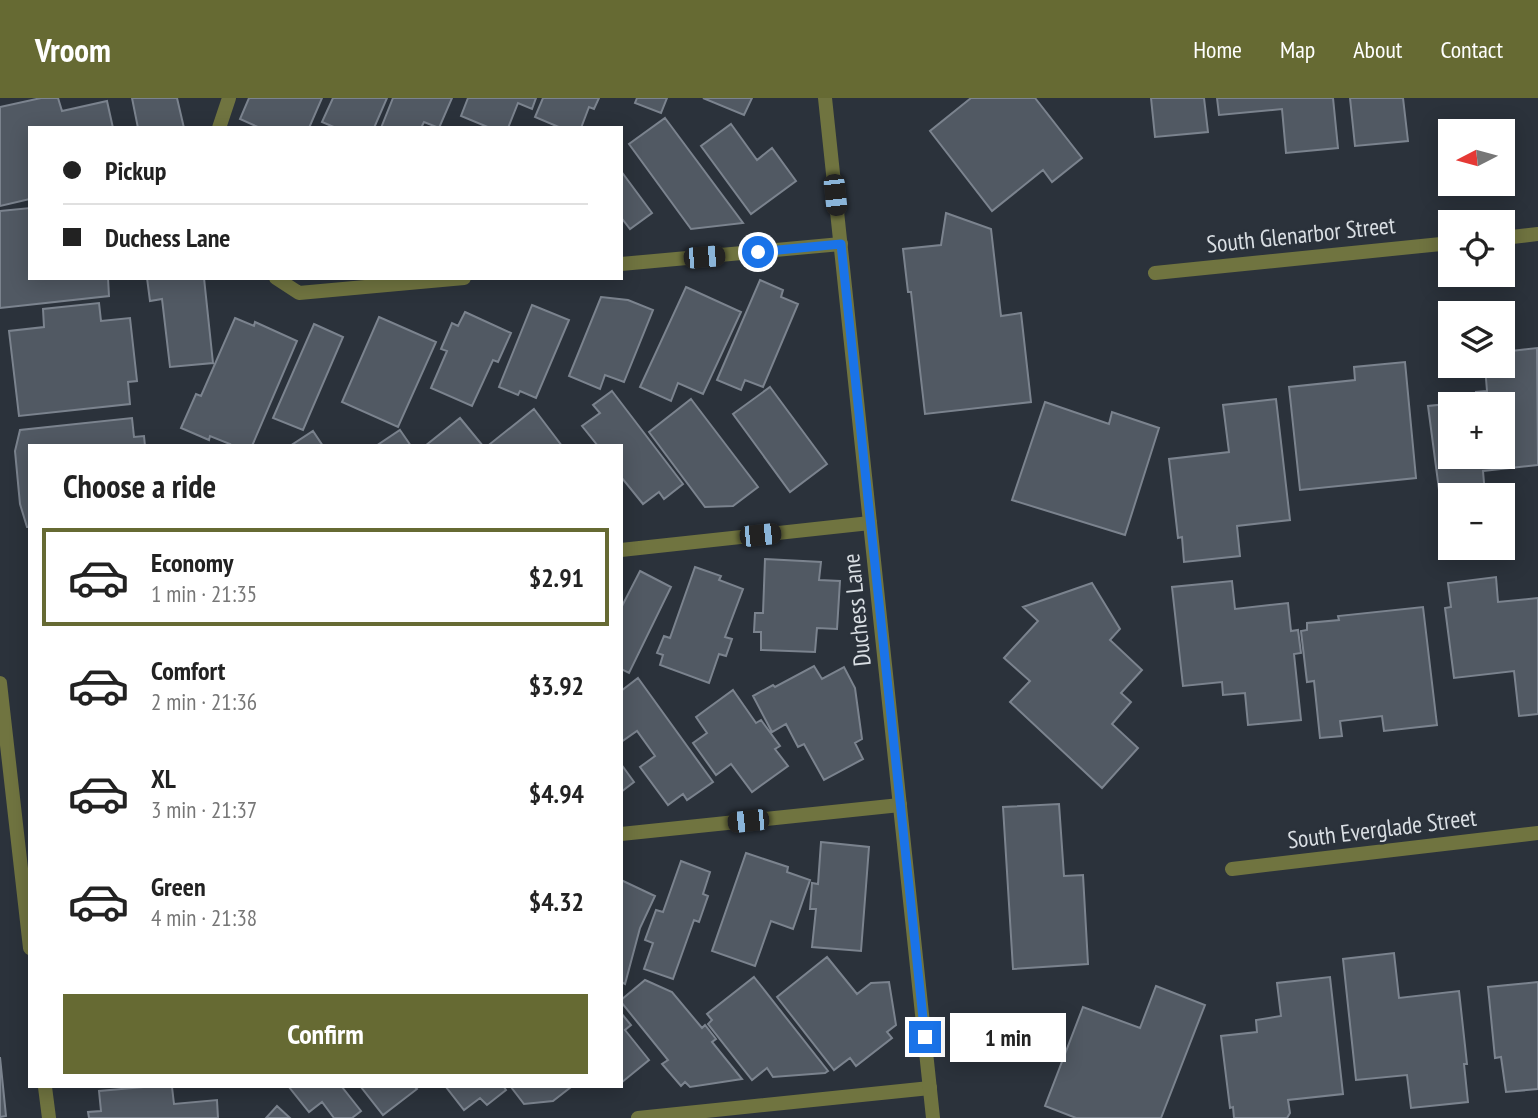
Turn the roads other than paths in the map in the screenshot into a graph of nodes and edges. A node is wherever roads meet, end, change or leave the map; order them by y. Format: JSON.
{"nodes":[{"id":1,"x":229,"y":98,"type":"edge"},
{"id":2,"x":825,"y":98,"type":"edge"},
{"id":3,"x":220,"y":126,"type":"edge"},
{"id":4,"x":1538,"y":234,"type":"edge"},
{"id":5,"x":1515,"y":237,"type":"edge"},
{"id":6,"x":841,"y":244,"type":"junction"},
{"id":7,"x":1438,"y":244,"type":"edge"},
{"id":8,"x":623,"y":264,"type":"edge"},
{"id":9,"x":1155,"y":273,"type":"dead end"},
{"id":10,"x":278,"y":280,"type":"edge"},
{"id":11,"x":442,"y":280,"type":"edge"},
{"id":12,"x":870,"y":523,"type":"junction"},
{"id":13,"x":623,"y":550,"type":"edge"},
{"id":14,"x":0,"y":682,"type":"edge"},
{"id":15,"x":901,"y":805,"type":"junction"},
{"id":16,"x":623,"y":834,"type":"edge"},
{"id":17,"x":1538,"y":834,"type":"edge"},
{"id":18,"x":1232,"y":869,"type":"dead end"},
{"id":19,"x":28,"y":930,"type":"edge"},
{"id":20,"x":45,"y":1088,"type":"edge"},
{"id":21,"x":930,"y":1088,"type":"junction"},
{"id":22,"x":49,"y":1118,"type":"edge"},
{"id":23,"x":638,"y":1118,"type":"edge"},
{"id":24,"x":933,"y":1118,"type":"edge"}],
"edges":[{"from":1,"to":3,"type":"street"},
{"from":2,"to":6,"type":"street","name":"Duchess Lane"},
{"from":4,"to":5,"type":"street"},
{"from":6,"to":8,"type":"street"},
{"from":6,"to":12,"type":"street","name":"Duchess Lane"},
{"from":7,"to":9,"type":"street","name":"South Glenarbor Street"},
{"from":10,"to":11,"type":"street"},
{"from":12,"to":13,"type":"street"},
{"from":12,"to":15,"type":"street","name":"Duchess Lane"},
{"from":14,"to":19,"type":"street"},
{"from":15,"to":16,"type":"street"},
{"from":15,"to":21,"type":"street","name":"Duchess Lane"},
{"from":17,"to":18,"type":"street","name":"South Everglade Street"},
{"from":20,"to":22,"type":"street"},
{"from":21,"to":23,"type":"street"},
{"from":21,"to":24,"type":"street","name":"Duchess Lane"}]}
